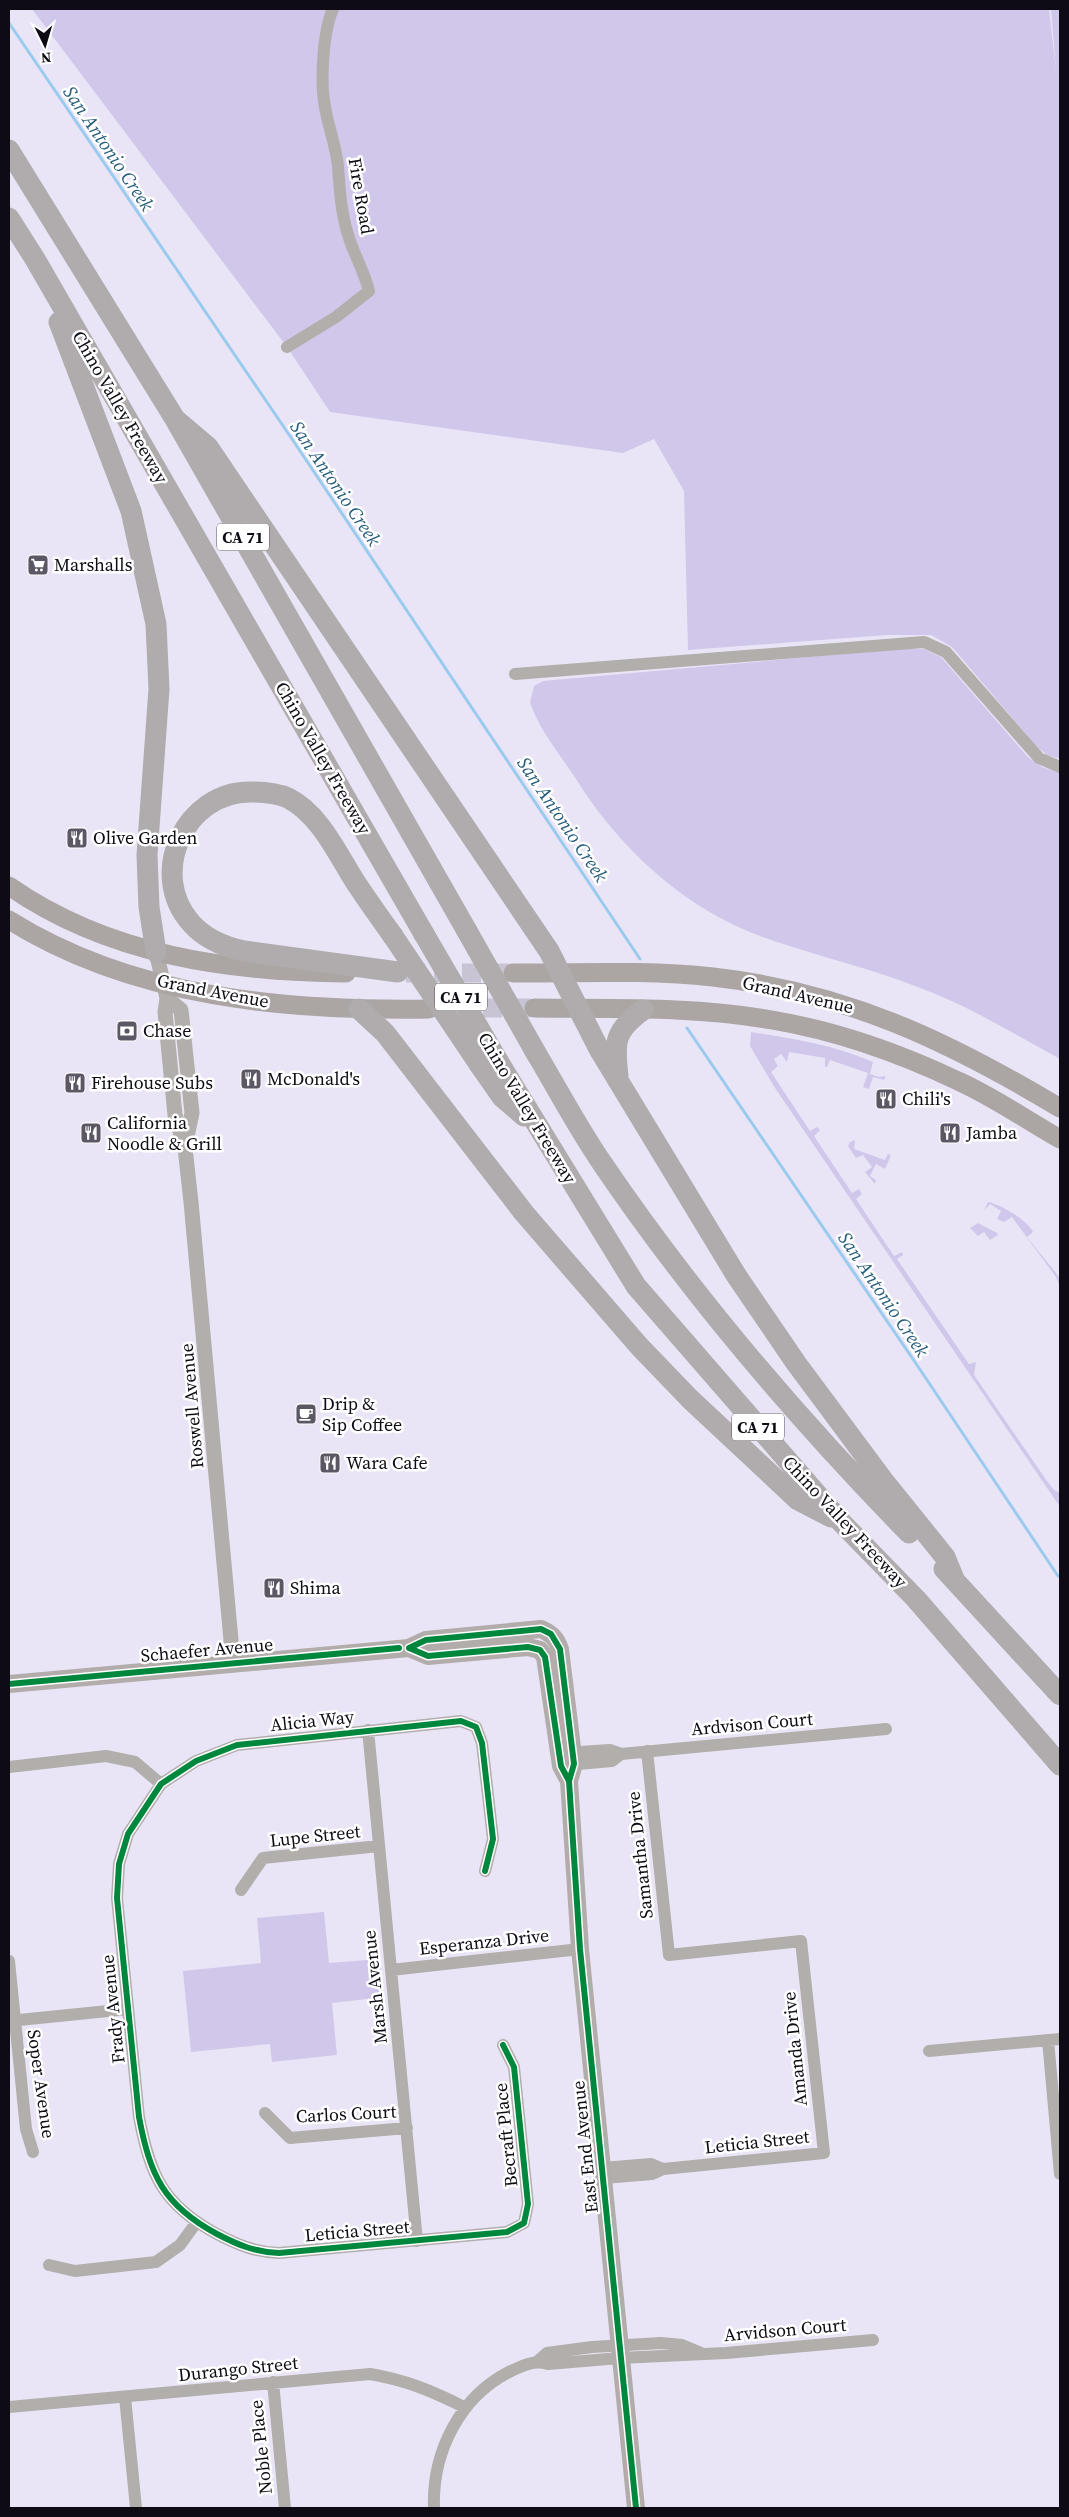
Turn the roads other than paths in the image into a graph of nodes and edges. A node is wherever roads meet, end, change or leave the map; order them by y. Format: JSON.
{"nodes":[{"id":1,"x":333,"y":9,"type":"edge"},
{"id":2,"x":9,"y":150,"type":"edge"},
{"id":3,"x":9,"y":218,"type":"edge"},
{"id":4,"x":35,"y":259,"type":"junction"},
{"id":5,"x":287,"y":346,"type":"dead end"},
{"id":6,"x":175,"y":419,"type":"junction"},
{"id":7,"x":515,"y":674,"type":"dead end"},
{"id":8,"x":1060,"y":767,"type":"edge"},
{"id":9,"x":9,"y":886,"type":"edge"},
{"id":10,"x":9,"y":920,"type":"edge"},
{"id":11,"x":156,"y":952,"type":"junction"},
{"id":12,"x":402,"y":973,"type":"joint"},
{"id":13,"x":513,"y":973,"type":"tunnel mouth"},
{"id":14,"x":560,"y":973,"type":"junction"},
{"id":15,"x":166,"y":991,"type":"junction"},
{"id":16,"x":534,"y":1008,"type":"tunnel mouth"},
{"id":17,"x":578,"y":1008,"type":"junction"},
{"id":18,"x":360,"y":1009,"type":"junction"},
{"id":19,"x":429,"y":1009,"type":"dead end"},
{"id":20,"x":643,"y":1010,"type":"junction"},
{"id":21,"x":488,"y":1062,"type":"junction"},
{"id":22,"x":618,"y":1081,"type":"junction"},
{"id":23,"x":1060,"y":1108,"type":"edge"},
{"id":24,"x":1060,"y":1139,"type":"edge"},
{"id":25,"x":842,"y":1523,"type":"junction"},
{"id":26,"x":954,"y":1579,"type":"junction"},
{"id":27,"x":557,"y":1640,"type":"joint"},
{"id":28,"x":409,"y":1648,"type":"junction"},
{"id":29,"x":540,"y":1650,"type":"joint"},
{"id":30,"x":233,"y":1662,"type":"junction"},
{"id":31,"x":9,"y":1684,"type":"edge"},
{"id":32,"x":1060,"y":1695,"type":"edge"},
{"id":33,"x":886,"y":1729,"type":"dead end"},
{"id":34,"x":368,"y":1730,"type":"junction"},
{"id":35,"x":647,"y":1751,"type":"junction"},
{"id":36,"x":567,"y":1759,"type":"junction"},
{"id":37,"x":1059,"y":1763,"type":"edge"},
{"id":38,"x":9,"y":1767,"type":"edge"},
{"id":39,"x":161,"y":1784,"type":"junction"},
{"id":40,"x":379,"y":1846,"type":"junction"},
{"id":41,"x":485,"y":1871,"type":"dead end"},
{"id":42,"x":241,"y":1890,"type":"dead end"},
{"id":43,"x":801,"y":1941,"type":"joint"},
{"id":44,"x":580,"y":1949,"type":"junction"},
{"id":45,"x":9,"y":1961,"type":"edge"},
{"id":46,"x":391,"y":1970,"type":"junction"},
{"id":47,"x":128,"y":2009,"type":"junction"},
{"id":48,"x":12,"y":2020,"type":"edge"},
{"id":49,"x":1054,"y":2039,"type":"edge"},
{"id":50,"x":504,"y":2045,"type":"dead end"},
{"id":51,"x":928,"y":2051,"type":"dead end"},
{"id":52,"x":265,"y":2113,"type":"dead end"},
{"id":53,"x":407,"y":2128,"type":"junction"},
{"id":54,"x":33,"y":2152,"type":"dead end"},
{"id":55,"x":824,"y":2153,"type":"joint"},
{"id":56,"x":603,"y":2173,"type":"junction"},
{"id":57,"x":1060,"y":2174,"type":"edge"},
{"id":58,"x":196,"y":2223,"type":"junction"},
{"id":59,"x":524,"y":2223,"type":"joint"},
{"id":60,"x":417,"y":2241,"type":"junction"},
{"id":61,"x":49,"y":2265,"type":"dead end"},
{"id":62,"x":873,"y":2340,"type":"dead end"},
{"id":63,"x":619,"y":2351,"type":"junction"},
{"id":64,"x":273,"y":2382,"type":"junction"},
{"id":65,"x":125,"y":2398,"type":"junction"},
{"id":66,"x":9,"y":2407,"type":"edge"},
{"id":67,"x":464,"y":2407,"type":"junction"},
{"id":68,"x":136,"y":2508,"type":"edge"},
{"id":69,"x":285,"y":2508,"type":"edge"},
{"id":70,"x":434,"y":2508,"type":"edge"},
{"id":71,"x":636,"y":2508,"type":"edge"}],
"edges":[{"from":1,"to":5,"type":"street","name":"Fire Road"},
{"from":2,"to":6,"type":"highway","name":"Chino Valley Freeway","number":"CA 71"},
{"from":3,"to":4,"type":"highway","name":"Chino Valley Freeway","number":"CA 71"},
{"from":4,"to":11,"type":"highway"},
{"from":4,"to":21,"type":"highway","name":"Chino Valley Freeway","number":"CA 71","bridge":true},
{"from":6,"to":14,"type":"highway"},
{"from":6,"to":26,"type":"highway","name":"Chino Valley Freeway","number":"CA 71","bridge":true},
{"from":7,"to":8,"type":"street"},
{"from":9,"to":11,"type":"main road","name":"Grand Avenue"},
{"from":10,"to":15,"type":"main road","name":"Grand Avenue"},
{"from":11,"to":12,"type":"main road","name":"Grand Avenue"},
{"from":11,"to":15,"type":"street","name":"Roswell Avenue"},
{"from":12,"to":21,"type":"highway","bridge":true},
{"from":13,"to":14,"type":"main road","name":"Grand Avenue"},
{"from":14,"to":17,"type":"highway"},
{"from":14,"to":23,"type":"main road","name":"Grand Avenue"},
{"from":15,"to":18,"type":"main road","name":"Grand Avenue"},
{"from":15,"to":30,"type":"street","name":"Roswell Avenue"},
{"from":16,"to":17,"type":"main road","name":"Grand Avenue"},
{"from":17,"to":20,"type":"main road","name":"Grand Avenue"},
{"from":17,"to":22,"type":"highway"},
{"from":18,"to":19,"type":"main road","name":"Grand Avenue"},
{"from":18,"to":25,"type":"highway"},
{"from":20,"to":22,"type":"highway"},
{"from":20,"to":24,"type":"main road","name":"Grand Avenue"},
{"from":21,"to":25,"type":"highway","name":"Chino Valley Freeway","number":"CA 71"},
{"from":22,"to":26,"type":"highway"},
{"from":25,"to":37,"type":"highway","name":"Chino Valley Freeway","number":"CA 71"},
{"from":26,"to":32,"type":"highway","name":"Chino Valley Freeway","number":"CA 71"},
{"from":27,"to":28,"type":"main road","name":"Schaefer Avenue"},
{"from":27,"to":36,"type":"main road","name":"East End Avenue"},
{"from":28,"to":29,"type":"main road","name":"Schaefer Avenue"},
{"from":28,"to":30,"type":"main road","name":"Schaefer Avenue"},
{"from":29,"to":36,"type":"main road","name":"East End Avenue"},
{"from":30,"to":31,"type":"main road","name":"Schaefer Avenue"},
{"from":33,"to":35,"type":"street","name":"Ardvison Court"},
{"from":34,"to":39,"type":"street","name":"Alicia Way"},
{"from":34,"to":40,"type":"street","name":"Marsh Avenue"},
{"from":34,"to":41,"type":"street","name":"Alicia Way"},
{"from":35,"to":36,"type":"street","name":"Ardvison Court"},
{"from":35,"to":43,"type":"street","name":"Samantha Drive"},
{"from":36,"to":44,"type":"main road","name":"East End Avenue"},
{"from":38,"to":39,"type":"street"},
{"from":39,"to":47,"type":"street","name":"Frady Avenue"},
{"from":40,"to":42,"type":"street","name":"Lupe Street"},
{"from":40,"to":46,"type":"street","name":"Marsh Avenue"},
{"from":43,"to":55,"type":"street","name":"Amanda Drive"},
{"from":44,"to":46,"type":"street","name":"Esperanza Drive"},
{"from":44,"to":56,"type":"main road","name":"East End Avenue"},
{"from":45,"to":48,"type":"street","name":"Soper Avenue"},
{"from":46,"to":53,"type":"street","name":"Marsh Avenue"},
{"from":47,"to":48,"type":"street"},
{"from":47,"to":58,"type":"street","name":"Frady Avenue"},
{"from":48,"to":54,"type":"street","name":"Soper Avenue"},
{"from":49,"to":51,"type":"street"},
{"from":49,"to":57,"type":"street"},
{"from":50,"to":59,"type":"street","name":"Becraft Place"},
{"from":52,"to":53,"type":"street","name":"Carlos Court"},
{"from":53,"to":60,"type":"street","name":"Marsh Avenue"},
{"from":55,"to":56,"type":"street","name":"Leticia Street"},
{"from":56,"to":63,"type":"main road","name":"East End Avenue"},
{"from":58,"to":60,"type":"street","name":"Leticia Street"},
{"from":58,"to":61,"type":"street"},
{"from":59,"to":60,"type":"street","name":"Leticia Street"},
{"from":62,"to":63,"type":"street","name":"Arvidson Court"},
{"from":63,"to":67,"type":"street","name":"Arvidson Court"},
{"from":63,"to":71,"type":"main road","name":"East End Avenue"},
{"from":64,"to":65,"type":"street","name":"Durango Street"},
{"from":64,"to":67,"type":"street","name":"Durango Street"},
{"from":64,"to":69,"type":"street","name":"Noble Place"},
{"from":65,"to":66,"type":"street","name":"Durango Street"},
{"from":65,"to":68,"type":"street"},
{"from":67,"to":70,"type":"street"}]}
